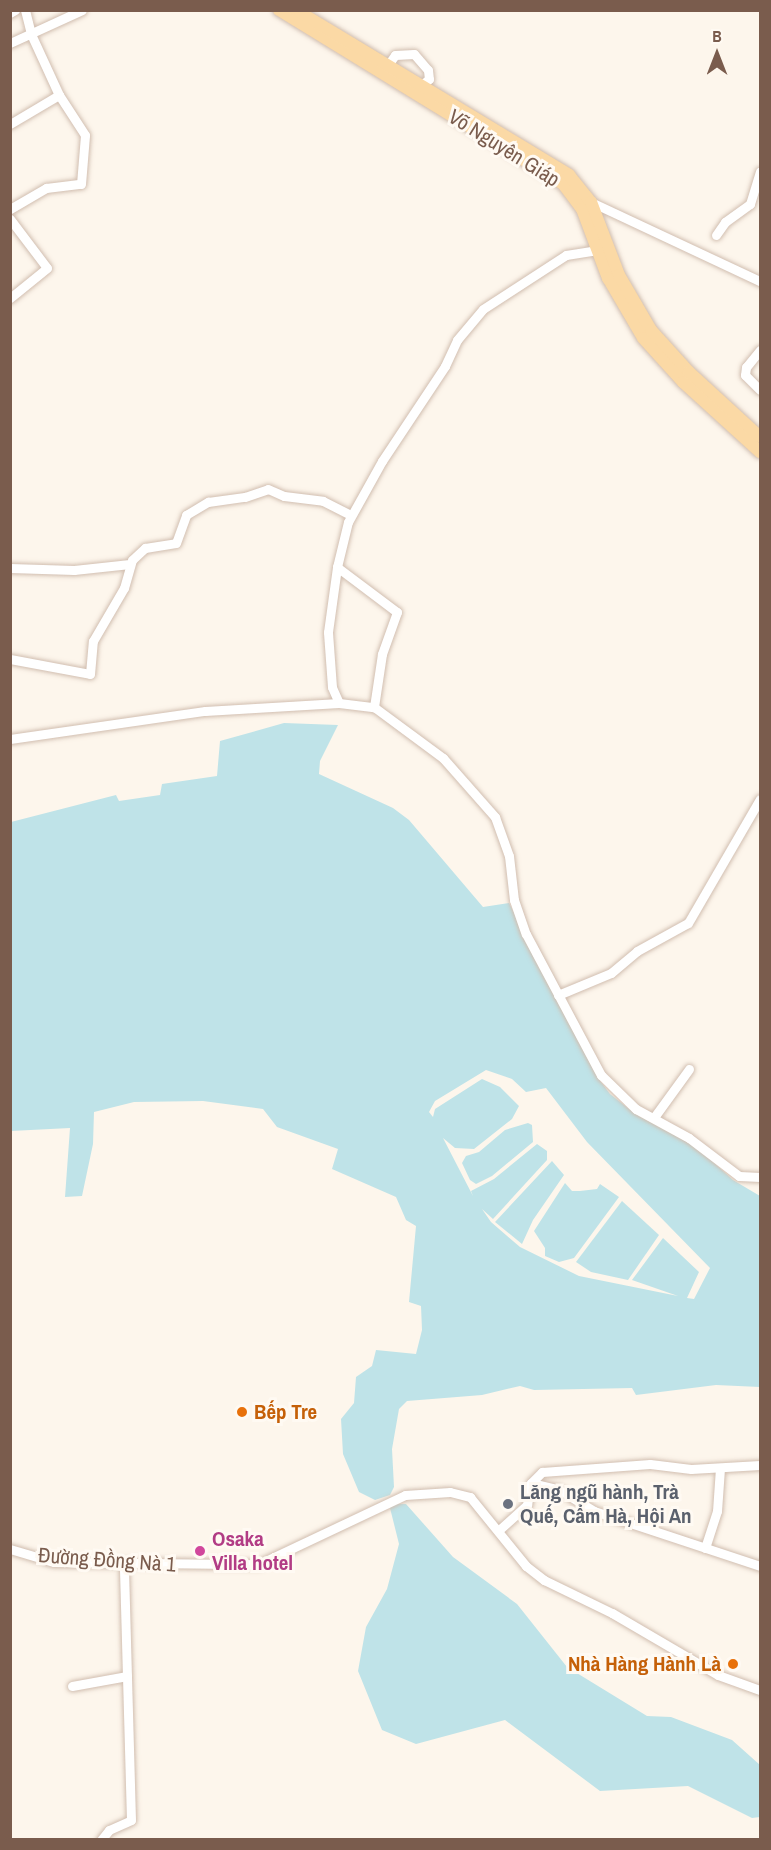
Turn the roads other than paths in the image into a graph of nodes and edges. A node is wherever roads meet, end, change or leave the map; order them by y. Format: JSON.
{"nodes":[{"id":1,"x":15,"y":10,"type":"edge"},
{"id":2,"x":25,"y":10,"type":"edge"},
{"id":3,"x":82,"y":10,"type":"edge"},
{"id":4,"x":279,"y":10,"type":"edge"},
{"id":5,"x":296,"y":10,"type":"edge"},
{"id":6,"x":10,"y":13,"type":"edge"},
{"id":7,"x":31,"y":34,"type":"junction"},
{"id":8,"x":10,"y":43,"type":"edge"},
{"id":9,"x":385,"y":69,"type":"junction"},
{"id":10,"x":418,"y":89,"type":"junction"},
{"id":11,"x":59,"y":94,"type":"junction"},
{"id":12,"x":10,"y":124,"type":"edge"},
{"id":13,"x":760,"y":172,"type":"edge"},
{"id":14,"x":591,"y":202,"type":"junction"},
{"id":15,"x":10,"y":209,"type":"edge"},
{"id":16,"x":10,"y":219,"type":"edge"},
{"id":17,"x":716,"y":235,"type":"dead end"},
{"id":18,"x":598,"y":250,"type":"junction"},
{"id":19,"x":760,"y":280,"type":"edge"},
{"id":20,"x":10,"y":298,"type":"edge"},
{"id":21,"x":760,"y":350,"type":"edge"},
{"id":22,"x":760,"y":390,"type":"edge"},
{"id":23,"x":760,"y":437,"type":"edge"},
{"id":24,"x":760,"y":452,"type":"edge"},
{"id":25,"x":351,"y":515,"type":"junction"},
{"id":26,"x":130,"y":564,"type":"junction"},
{"id":27,"x":337,"y":567,"type":"junction"},
{"id":28,"x":10,"y":568,"type":"edge"},
{"id":29,"x":10,"y":659,"type":"edge"},
{"id":30,"x":339,"y":703,"type":"junction"},
{"id":31,"x":374,"y":707,"type":"junction"},
{"id":32,"x":10,"y":739,"type":"edge"},
{"id":33,"x":760,"y":799,"type":"edge"},
{"id":34,"x":558,"y":995,"type":"junction"},
{"id":35,"x":689,"y":1069,"type":"dead end"},
{"id":36,"x":655,"y":1116,"type":"junction"},
{"id":37,"x":760,"y":1177,"type":"edge"},
{"id":38,"x":760,"y":1465,"type":"edge"},
{"id":39,"x":720,"y":1468,"type":"junction"},
{"id":40,"x":531,"y":1483,"type":"junction"},
{"id":41,"x":499,"y":1530,"type":"junction"},
{"id":42,"x":705,"y":1548,"type":"junction"},
{"id":43,"x":10,"y":1549,"type":"edge"},
{"id":44,"x":124,"y":1564,"type":"junction"},
{"id":45,"x":760,"y":1566,"type":"edge"},
{"id":46,"x":127,"y":1676,"type":"junction"},
{"id":47,"x":72,"y":1686,"type":"dead end"},
{"id":48,"x":760,"y":1690,"type":"edge"},
{"id":49,"x":101,"y":1839,"type":"edge"}],
"edges":[{"from":1,"to":6,"type":"street"},
{"from":2,"to":7,"type":"street"},
{"from":3,"to":7,"type":"street"},
{"from":4,"to":9,"type":"main road","name":"Võ Nguyên Giáp"},
{"from":5,"to":9,"type":"main road","name":"Võ Nguyên Giáp"},
{"from":7,"to":8,"type":"street"},
{"from":7,"to":11,"type":"street"},
{"from":9,"to":10,"type":"main road","name":"Võ Nguyên Giáp"},
{"from":9,"to":10,"type":"street"},
{"from":10,"to":14,"type":"main road","name":"Võ Nguyên Giáp"},
{"from":10,"to":18,"type":"main road","name":"Võ Nguyên Giáp"},
{"from":11,"to":12,"type":"street"},
{"from":11,"to":15,"type":"street"},
{"from":13,"to":17,"type":"street"},
{"from":14,"to":19,"type":"street"},
{"from":14,"to":23,"type":"main road","name":"Võ Nguyên Giáp"},
{"from":16,"to":20,"type":"street"},
{"from":18,"to":24,"type":"main road","name":"Võ Nguyên Giáp"},
{"from":18,"to":25,"type":"street"},
{"from":21,"to":22,"type":"street"},
{"from":25,"to":26,"type":"street"},
{"from":25,"to":27,"type":"street"},
{"from":26,"to":28,"type":"street"},
{"from":26,"to":29,"type":"street"},
{"from":27,"to":30,"type":"street"},
{"from":27,"to":31,"type":"street"},
{"from":30,"to":31,"type":"street"},
{"from":30,"to":32,"type":"street"},
{"from":31,"to":34,"type":"street"},
{"from":33,"to":34,"type":"street"},
{"from":34,"to":36,"type":"street"},
{"from":35,"to":36,"type":"street"},
{"from":36,"to":37,"type":"street"},
{"from":38,"to":39,"type":"street"},
{"from":39,"to":40,"type":"street"},
{"from":39,"to":42,"type":"street"},
{"from":40,"to":41,"type":"street"},
{"from":40,"to":42,"type":"street"},
{"from":41,"to":44,"type":"street","name":"Đường Đồng Nà 1"},
{"from":41,"to":48,"type":"street","name":"Đường Đồng Nà 1"},
{"from":42,"to":45,"type":"street"},
{"from":43,"to":44,"type":"street","name":"Đường Đồng Nà 1"},
{"from":44,"to":46,"type":"street"},
{"from":46,"to":47,"type":"street"},
{"from":46,"to":49,"type":"street"}]}
